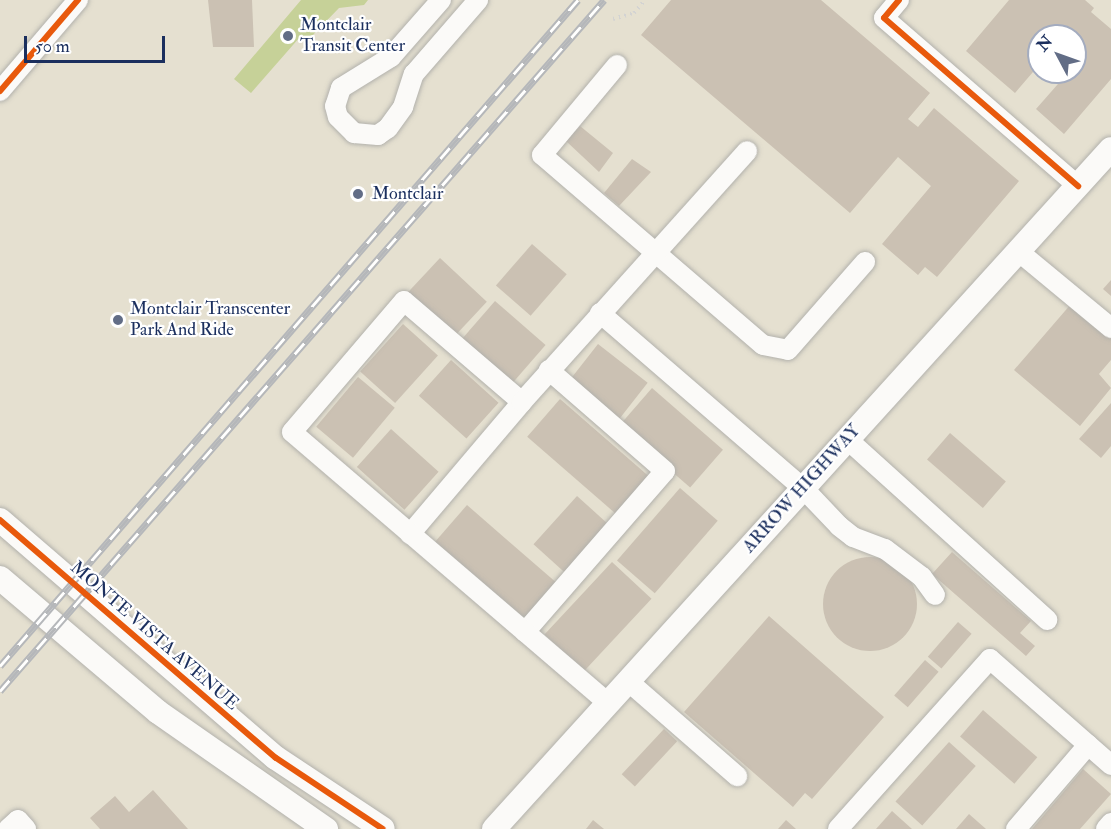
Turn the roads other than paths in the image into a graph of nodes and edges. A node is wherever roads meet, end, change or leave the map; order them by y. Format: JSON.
{"nodes":[{"id":1,"x":78,"y":0,"type":"edge"},
{"id":2,"x":441,"y":0,"type":"edge"},
{"id":3,"x":478,"y":0,"type":"edge"},
{"id":4,"x":899,"y":0,"type":"edge"},
{"id":5,"x":617,"y":65,"type":"dead end"},
{"id":6,"x":0,"y":91,"type":"edge"},
{"id":7,"x":1111,"y":149,"type":"edge"},
{"id":8,"x":747,"y":151,"type":"dead end"},
{"id":9,"x":1077,"y":186,"type":"junction"},
{"id":10,"x":1018,"y":251,"type":"junction"},
{"id":11,"x":654,"y":252,"type":"junction"},
{"id":12,"x":865,"y":262,"type":"dead end"},
{"id":13,"x":600,"y":313,"type":"junction"},
{"id":14,"x":1111,"y":328,"type":"edge"},
{"id":15,"x":549,"y":370,"type":"junction"},
{"id":16,"x":522,"y":402,"type":"junction"},
{"id":17,"x":848,"y":439,"type":"junction"},
{"id":18,"x":803,"y":488,"type":"junction"},
{"id":19,"x":0,"y":520,"type":"edge"},
{"id":20,"x":410,"y":534,"type":"junction"},
{"id":21,"x":0,"y":578,"type":"edge"},
{"id":22,"x":935,"y":594,"type":"dead end"},
{"id":23,"x":1047,"y":620,"type":"dead end"},
{"id":24,"x":525,"y":632,"type":"junction"},
{"id":25,"x":628,"y":681,"type":"junction"},
{"id":26,"x":608,"y":703,"type":"junction"},
{"id":27,"x":1088,"y":745,"type":"junction"},
{"id":28,"x":1111,"y":765,"type":"edge"},
{"id":29,"x":738,"y":776,"type":"dead end"},
{"id":30,"x":1111,"y":823,"type":"edge"},
{"id":31,"x":8,"y":829,"type":"edge"},
{"id":32,"x":26,"y":829,"type":"edge"},
{"id":33,"x":326,"y":829,"type":"edge"},
{"id":34,"x":383,"y":829,"type":"edge"},
{"id":35,"x":494,"y":829,"type":"edge"},
{"id":36,"x":838,"y":829,"type":"edge"},
{"id":37,"x":1016,"y":829,"type":"edge"},
{"id":38,"x":1106,"y":829,"type":"edge"}],
"edges":[{"from":1,"to":6,"type":"street"},
{"from":2,"to":3,"type":"street"},
{"from":4,"to":9,"type":"street"},
{"from":5,"to":11,"type":"street"},
{"from":7,"to":9,"type":"main road","name":"ARROW HIGHWAY"},
{"from":8,"to":11,"type":"street"},
{"from":9,"to":10,"type":"main road","name":"ARROW HIGHWAY"},
{"from":10,"to":14,"type":"street"},
{"from":10,"to":17,"type":"main road","name":"ARROW HIGHWAY"},
{"from":11,"to":12,"type":"street"},
{"from":11,"to":13,"type":"street"},
{"from":13,"to":15,"type":"street"},
{"from":13,"to":18,"type":"street"},
{"from":15,"to":16,"type":"street"},
{"from":15,"to":24,"type":"street"},
{"from":16,"to":20,"type":"street"},
{"from":16,"to":20,"type":"street"},
{"from":17,"to":18,"type":"main road","name":"ARROW HIGHWAY"},
{"from":17,"to":23,"type":"street"},
{"from":18,"to":22,"type":"street"},
{"from":18,"to":25,"type":"main road","name":"ARROW HIGHWAY"},
{"from":19,"to":34,"type":"main road","name":"MONTE VISTA AVENUE"},
{"from":20,"to":24,"type":"street"},
{"from":21,"to":33,"type":"main road"},
{"from":24,"to":26,"type":"street"},
{"from":25,"to":26,"type":"main road","name":"ARROW HIGHWAY"},
{"from":25,"to":29,"type":"street"},
{"from":26,"to":35,"type":"main road","name":"ARROW HIGHWAY"},
{"from":27,"to":28,"type":"street"},
{"from":27,"to":36,"type":"street"},
{"from":27,"to":37,"type":"street"},
{"from":30,"to":38,"type":"street"},
{"from":31,"to":32,"type":"street"}]}
